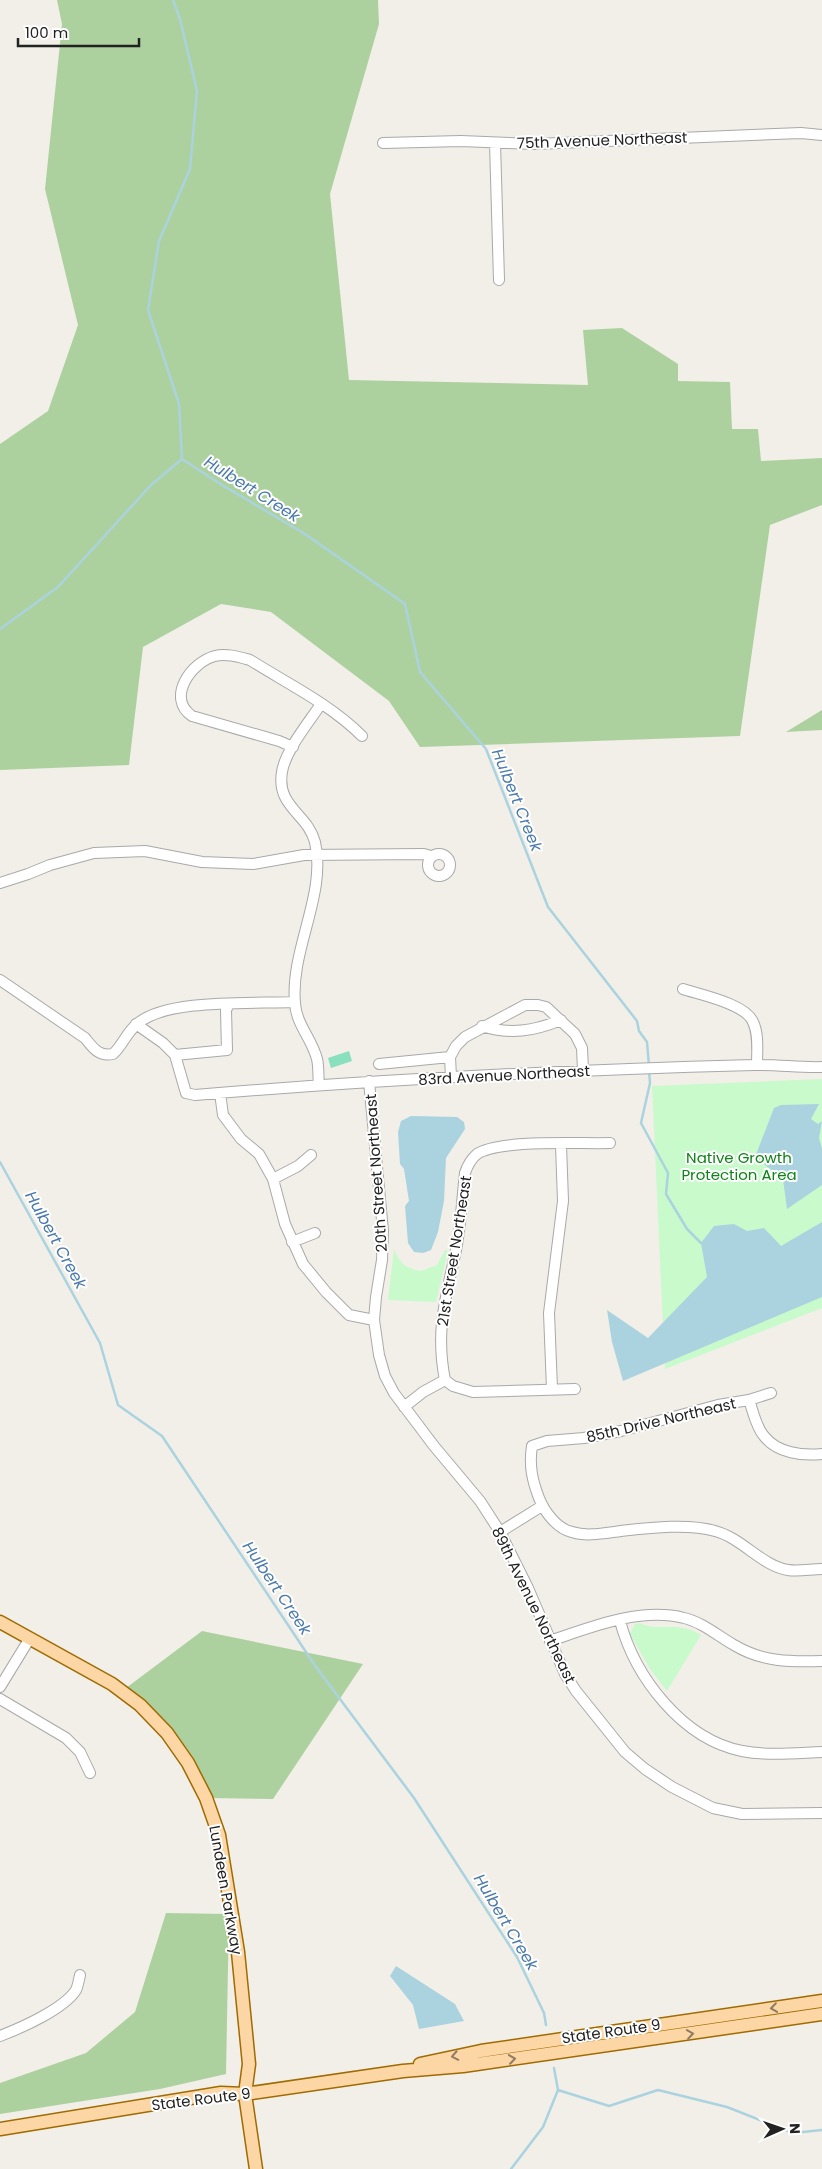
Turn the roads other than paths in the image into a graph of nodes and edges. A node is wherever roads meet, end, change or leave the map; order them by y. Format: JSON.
{"nodes":[{"id":1,"x":822,"y":135,"type":"edge"},
{"id":2,"x":383,"y":143,"type":"dead end"},
{"id":3,"x":495,"y":143,"type":"junction"},
{"id":4,"x":499,"y":280,"type":"dead end"},
{"id":5,"x":321,"y":704,"type":"junction"},
{"id":6,"x":362,"y":736,"type":"dead end"},
{"id":7,"x":293,"y":747,"type":"junction"},
{"id":8,"x":317,"y":855,"type":"junction"},
{"id":9,"x":431,"y":856,"type":"dead end"},
{"id":10,"x":0,"y":883,"type":"edge"},
{"id":11,"x":0,"y":980,"type":"edge"},
{"id":12,"x":683,"y":989,"type":"dead end"},
{"id":13,"x":294,"y":1002,"type":"junction"},
{"id":14,"x":229,"y":1004,"type":"junction"},
{"id":15,"x":561,"y":1020,"type":"junction"},
{"id":16,"x":136,"y":1024,"type":"junction"},
{"id":17,"x":482,"y":1026,"type":"junction"},
{"id":18,"x":176,"y":1055,"type":"junction"},
{"id":19,"x":450,"y":1057,"type":"junction"},
{"id":20,"x":378,"y":1064,"type":"dead end"},
{"id":21,"x":757,"y":1065,"type":"junction"},
{"id":22,"x":822,"y":1067,"type":"edge"},
{"id":23,"x":583,"y":1070,"type":"junction"},
{"id":24,"x":451,"y":1077,"type":"junction"},
{"id":25,"x":369,"y":1082,"type":"junction"},
{"id":26,"x":319,"y":1085,"type":"junction"},
{"id":27,"x":220,"y":1093,"type":"junction"},
{"id":28,"x":561,"y":1144,"type":"junction"},
{"id":29,"x":610,"y":1144,"type":"dead end"},
{"id":30,"x":311,"y":1155,"type":"dead end"},
{"id":31,"x":273,"y":1179,"type":"junction"},
{"id":32,"x":315,"y":1232,"type":"dead end"},
{"id":33,"x":292,"y":1242,"type":"junction"},
{"id":34,"x":374,"y":1320,"type":"junction"},
{"id":35,"x":445,"y":1380,"type":"junction"},
{"id":36,"x":552,"y":1389,"type":"junction"},
{"id":37,"x":575,"y":1389,"type":"dead end"},
{"id":38,"x":771,"y":1393,"type":"dead end"},
{"id":39,"x":750,"y":1400,"type":"junction"},
{"id":40,"x":404,"y":1407,"type":"junction"},
{"id":41,"x":822,"y":1454,"type":"edge"},
{"id":42,"x":542,"y":1506,"type":"junction"},
{"id":43,"x":500,"y":1532,"type":"junction"},
{"id":44,"x":822,"y":1569,"type":"edge"},
{"id":45,"x":620,"y":1620,"type":"junction"},
{"id":46,"x":0,"y":1622,"type":"edge"},
{"id":47,"x":30,"y":1638,"type":"junction"},
{"id":48,"x":550,"y":1641,"type":"junction"},
{"id":49,"x":822,"y":1660,"type":"edge"},
{"id":50,"x":0,"y":1687,"type":"edge"},
{"id":51,"x":0,"y":1699,"type":"edge"},
{"id":52,"x":822,"y":1752,"type":"edge"},
{"id":53,"x":90,"y":1773,"type":"dead end"},
{"id":54,"x":822,"y":1812,"type":"edge"},
{"id":55,"x":80,"y":1975,"type":"dead end"},
{"id":56,"x":822,"y":2001,"type":"edge"},
{"id":57,"x":822,"y":2014,"type":"edge"},
{"id":58,"x":0,"y":2036,"type":"edge"},
{"id":59,"x":403,"y":2071,"type":"junction"},
{"id":60,"x":245,"y":2094,"type":"junction"},
{"id":61,"x":0,"y":2129,"type":"edge"},
{"id":62,"x":256,"y":2169,"type":"edge"}],
"edges":[{"from":1,"to":3,"type":"street","name":"75th Avenue Northeast"},
{"from":2,"to":3,"type":"street","name":"75th Avenue Northeast"},
{"from":3,"to":4,"type":"street"},
{"from":5,"to":6,"type":"street"},
{"from":5,"to":7,"type":"street"},
{"from":5,"to":7,"type":"street"},
{"from":7,"to":8,"type":"street"},
{"from":8,"to":9,"type":"street"},
{"from":8,"to":10,"type":"street"},
{"from":8,"to":13,"type":"street"},
{"from":11,"to":16,"type":"street"},
{"from":12,"to":21,"type":"street"},
{"from":13,"to":14,"type":"street"},
{"from":13,"to":26,"type":"street"},
{"from":14,"to":16,"type":"street"},
{"from":14,"to":18,"type":"street"},
{"from":15,"to":17,"type":"street"},
{"from":15,"to":17,"type":"street"},
{"from":15,"to":23,"type":"street"},
{"from":16,"to":18,"type":"street"},
{"from":17,"to":19,"type":"street"},
{"from":18,"to":27,"type":"street","name":"83rd Avenue Northeast"},
{"from":19,"to":20,"type":"street"},
{"from":19,"to":24,"type":"street"},
{"from":21,"to":22,"type":"street","name":"83rd Avenue Northeast"},
{"from":21,"to":23,"type":"street","name":"83rd Avenue Northeast"},
{"from":23,"to":24,"type":"street","name":"83rd Avenue Northeast"},
{"from":24,"to":25,"type":"street","name":"83rd Avenue Northeast"},
{"from":25,"to":26,"type":"street","name":"83rd Avenue Northeast"},
{"from":25,"to":34,"type":"street","name":"20th Street Northeast"},
{"from":26,"to":27,"type":"street","name":"83rd Avenue Northeast"},
{"from":27,"to":31,"type":"street"},
{"from":28,"to":29,"type":"street"},
{"from":28,"to":35,"type":"street","name":"21st Street Northeast"},
{"from":28,"to":36,"type":"street"},
{"from":30,"to":31,"type":"street"},
{"from":31,"to":33,"type":"street"},
{"from":32,"to":33,"type":"street"},
{"from":33,"to":34,"type":"street"},
{"from":34,"to":40,"type":"street","name":"20th Street Northeast"},
{"from":35,"to":36,"type":"street"},
{"from":35,"to":40,"type":"street"},
{"from":36,"to":37,"type":"street"},
{"from":38,"to":39,"type":"street"},
{"from":39,"to":41,"type":"street","name":"85th Drive Northeast"},
{"from":39,"to":42,"type":"street","name":"85th Drive Northeast"},
{"from":40,"to":43,"type":"street","name":"89th Avenue Northeast"},
{"from":42,"to":43,"type":"street"},
{"from":42,"to":44,"type":"street","name":"85th Drive Northeast"},
{"from":43,"to":48,"type":"street","name":"89th Avenue Northeast"},
{"from":45,"to":48,"type":"street"},
{"from":45,"to":49,"type":"street"},
{"from":45,"to":52,"type":"street"},
{"from":46,"to":47,"type":"main road","name":"Lundeen Parkway"},
{"from":47,"to":50,"type":"street"},
{"from":47,"to":60,"type":"main road","name":"Lundeen Parkway"},
{"from":48,"to":54,"type":"street","name":"89th Avenue Northeast"},
{"from":51,"to":53,"type":"street"},
{"from":55,"to":58,"type":"street"},
{"from":56,"to":59,"type":"main road","name":"State Route 9","one_way":true},
{"from":59,"to":57,"type":"main road","name":"State Route 9","one_way":true},
{"from":59,"to":60,"type":"main road","name":"State Route 9"},
{"from":60,"to":61,"type":"main road","name":"State Route 9"},
{"from":60,"to":62,"type":"main road","name":"Lundeen Parkway"}]}
